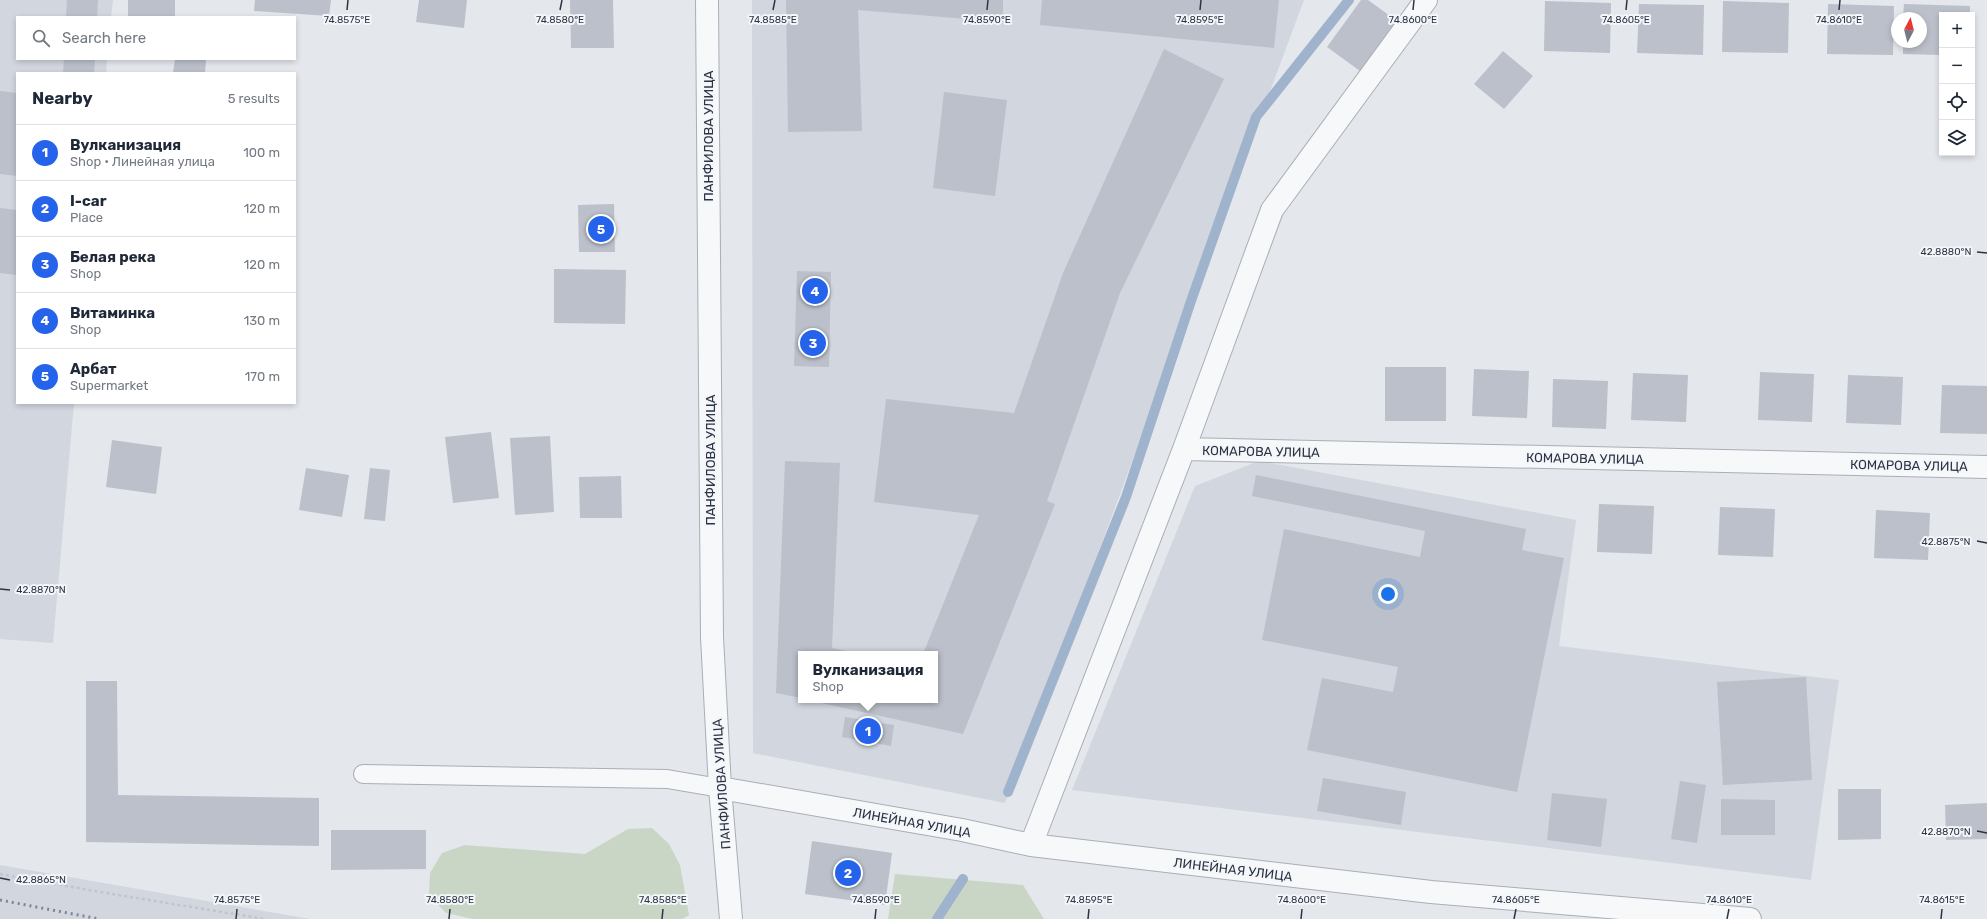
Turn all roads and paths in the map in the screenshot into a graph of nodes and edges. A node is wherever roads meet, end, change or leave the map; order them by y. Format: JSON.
{"nodes":[{"id":1,"x":707,"y":0,"type":"edge"},
{"id":2,"x":1426,"y":0,"type":"edge"},
{"id":3,"x":1184,"y":449,"type":"junction"},
{"id":4,"x":1987,"y":467,"type":"edge"},
{"id":5,"x":363,"y":774,"type":"dead end"},
{"id":6,"x":720,"y":788,"type":"junction"},
{"id":7,"x":1031,"y":845,"type":"junction"},
{"id":8,"x":0,"y":874,"type":"edge"},
{"id":9,"x":265,"y":919,"type":"edge"},
{"id":10,"x":731,"y":919,"type":"edge"},
{"id":11,"x":1750,"y":919,"type":"edge"}],
"edges":[{"from":1,"to":6,"type":"street","name":"ПАНФИЛОВА УЛИЦА"},
{"from":2,"to":3,"type":"street"},
{"from":3,"to":4,"type":"street","name":"КОМАРОВА УЛИЦА"},
{"from":3,"to":7,"type":"street"},
{"from":5,"to":6,"type":"lane"},
{"from":6,"to":7,"type":"street","name":"ЛИНЕЙНАЯ УЛИЦА"},
{"from":6,"to":10,"type":"street","name":"ПАНФИЛОВА УЛИЦА"},
{"from":7,"to":11,"type":"street","name":"ЛИНЕЙНАЯ УЛИЦА"},
{"from":8,"to":9,"type":"path"}]}
